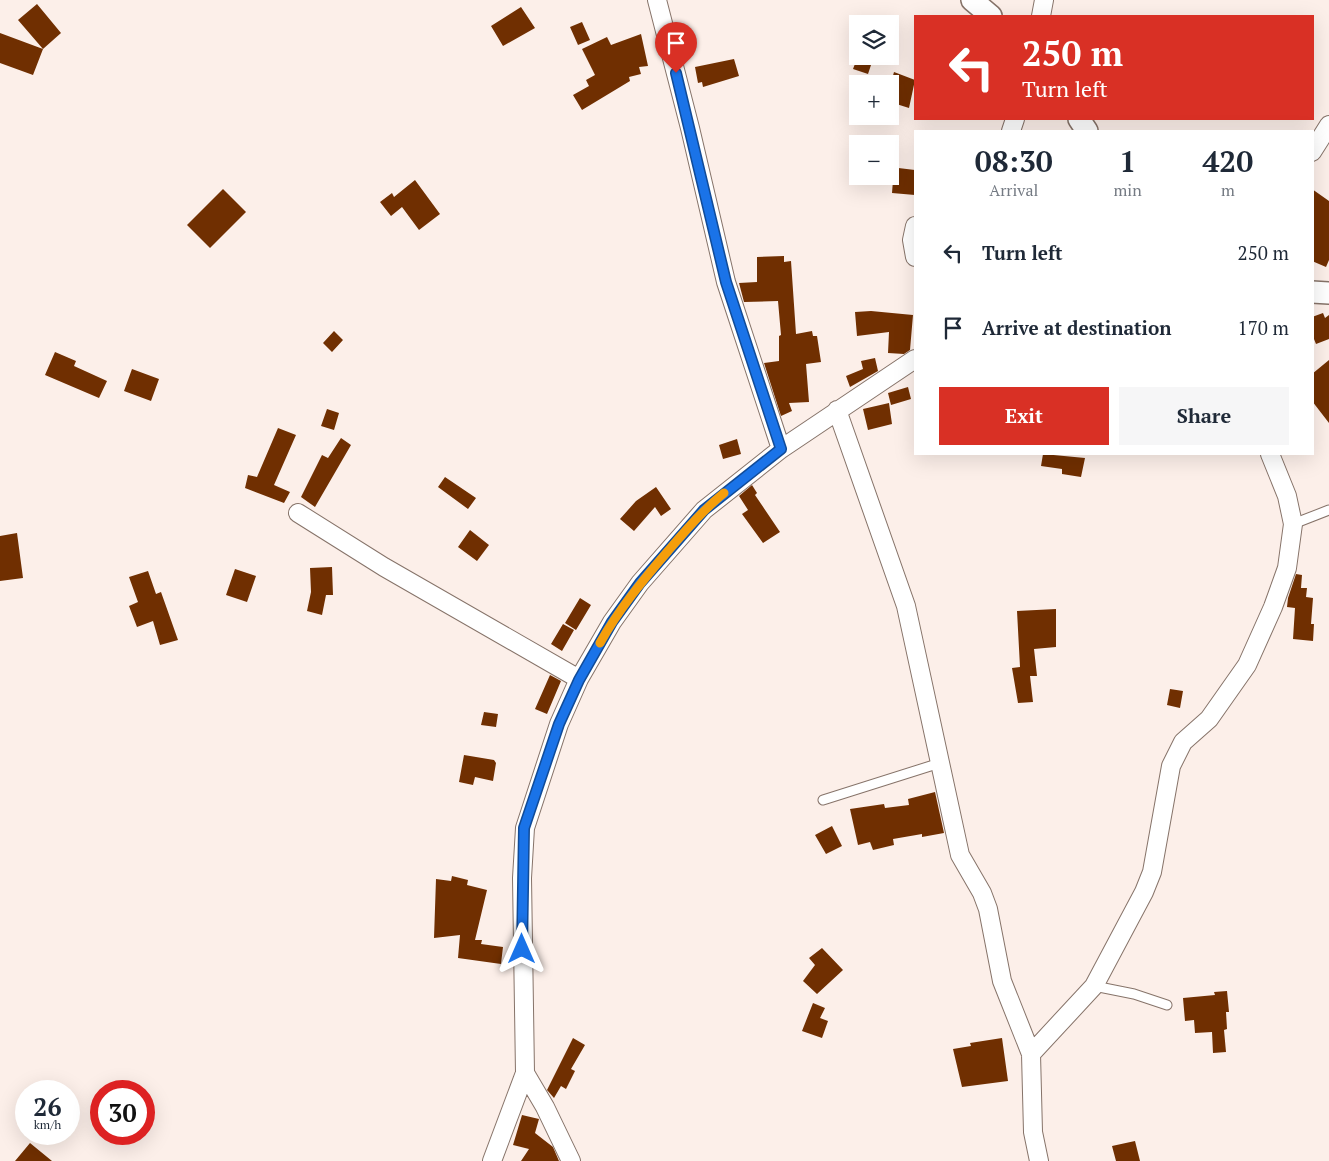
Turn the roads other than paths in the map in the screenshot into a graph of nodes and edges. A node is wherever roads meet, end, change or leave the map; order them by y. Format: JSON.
{"nodes":[{"id":1,"x":657,"y":0,"type":"edge"},
{"id":2,"x":972,"y":0,"type":"edge"},
{"id":3,"x":1044,"y":0,"type":"edge"},
{"id":4,"x":990,"y":15,"type":"edge"},
{"id":5,"x":1041,"y":15,"type":"edge"},
{"id":6,"x":1329,"y":125,"type":"edge"},
{"id":7,"x":1314,"y":149,"type":"edge"},
{"id":8,"x":914,"y":231,"type":"edge"},
{"id":9,"x":914,"y":252,"type":"edge"},
{"id":10,"x":1314,"y":292,"type":"edge"},
{"id":11,"x":1329,"y":293,"type":"edge"},
{"id":12,"x":914,"y":360,"type":"edge"},
{"id":13,"x":837,"y":410,"type":"junction"},
{"id":14,"x":781,"y":449,"type":"junction"},
{"id":15,"x":1270,"y":455,"type":"edge"},
{"id":16,"x":1329,"y":510,"type":"edge"},
{"id":17,"x":298,"y":513,"type":"dead end"},
{"id":18,"x":1294,"y":524,"type":"junction"},
{"id":19,"x":579,"y":680,"type":"junction"},
{"id":20,"x":940,"y":763,"type":"junction"},
{"id":21,"x":823,"y":800,"type":"dead end"},
{"id":22,"x":1094,"y":986,"type":"junction"},
{"id":23,"x":1167,"y":1004,"type":"dead end"},
{"id":24,"x":1031,"y":1054,"type":"junction"},
{"id":25,"x":525,"y":1073,"type":"junction"},
{"id":26,"x":492,"y":1161,"type":"edge"},
{"id":27,"x":571,"y":1161,"type":"edge"},
{"id":28,"x":1039,"y":1161,"type":"edge"}],
"edges":[{"from":1,"to":14,"type":"street"},
{"from":2,"to":4,"type":"street"},
{"from":3,"to":5,"type":"street"},
{"from":6,"to":7,"type":"street"},
{"from":8,"to":9,"type":"street"},
{"from":10,"to":11,"type":"street"},
{"from":12,"to":13,"type":"street"},
{"from":13,"to":14,"type":"street"},
{"from":13,"to":20,"type":"street"},
{"from":14,"to":19,"type":"street"},
{"from":15,"to":18,"type":"street"},
{"from":16,"to":18,"type":"lane"},
{"from":17,"to":19,"type":"street"},
{"from":18,"to":22,"type":"street"},
{"from":19,"to":25,"type":"street"},
{"from":20,"to":21,"type":"lane"},
{"from":20,"to":24,"type":"street"},
{"from":22,"to":23,"type":"lane"},
{"from":22,"to":24,"type":"street"},
{"from":24,"to":28,"type":"street"},
{"from":25,"to":26,"type":"street"},
{"from":25,"to":27,"type":"street"}]}
